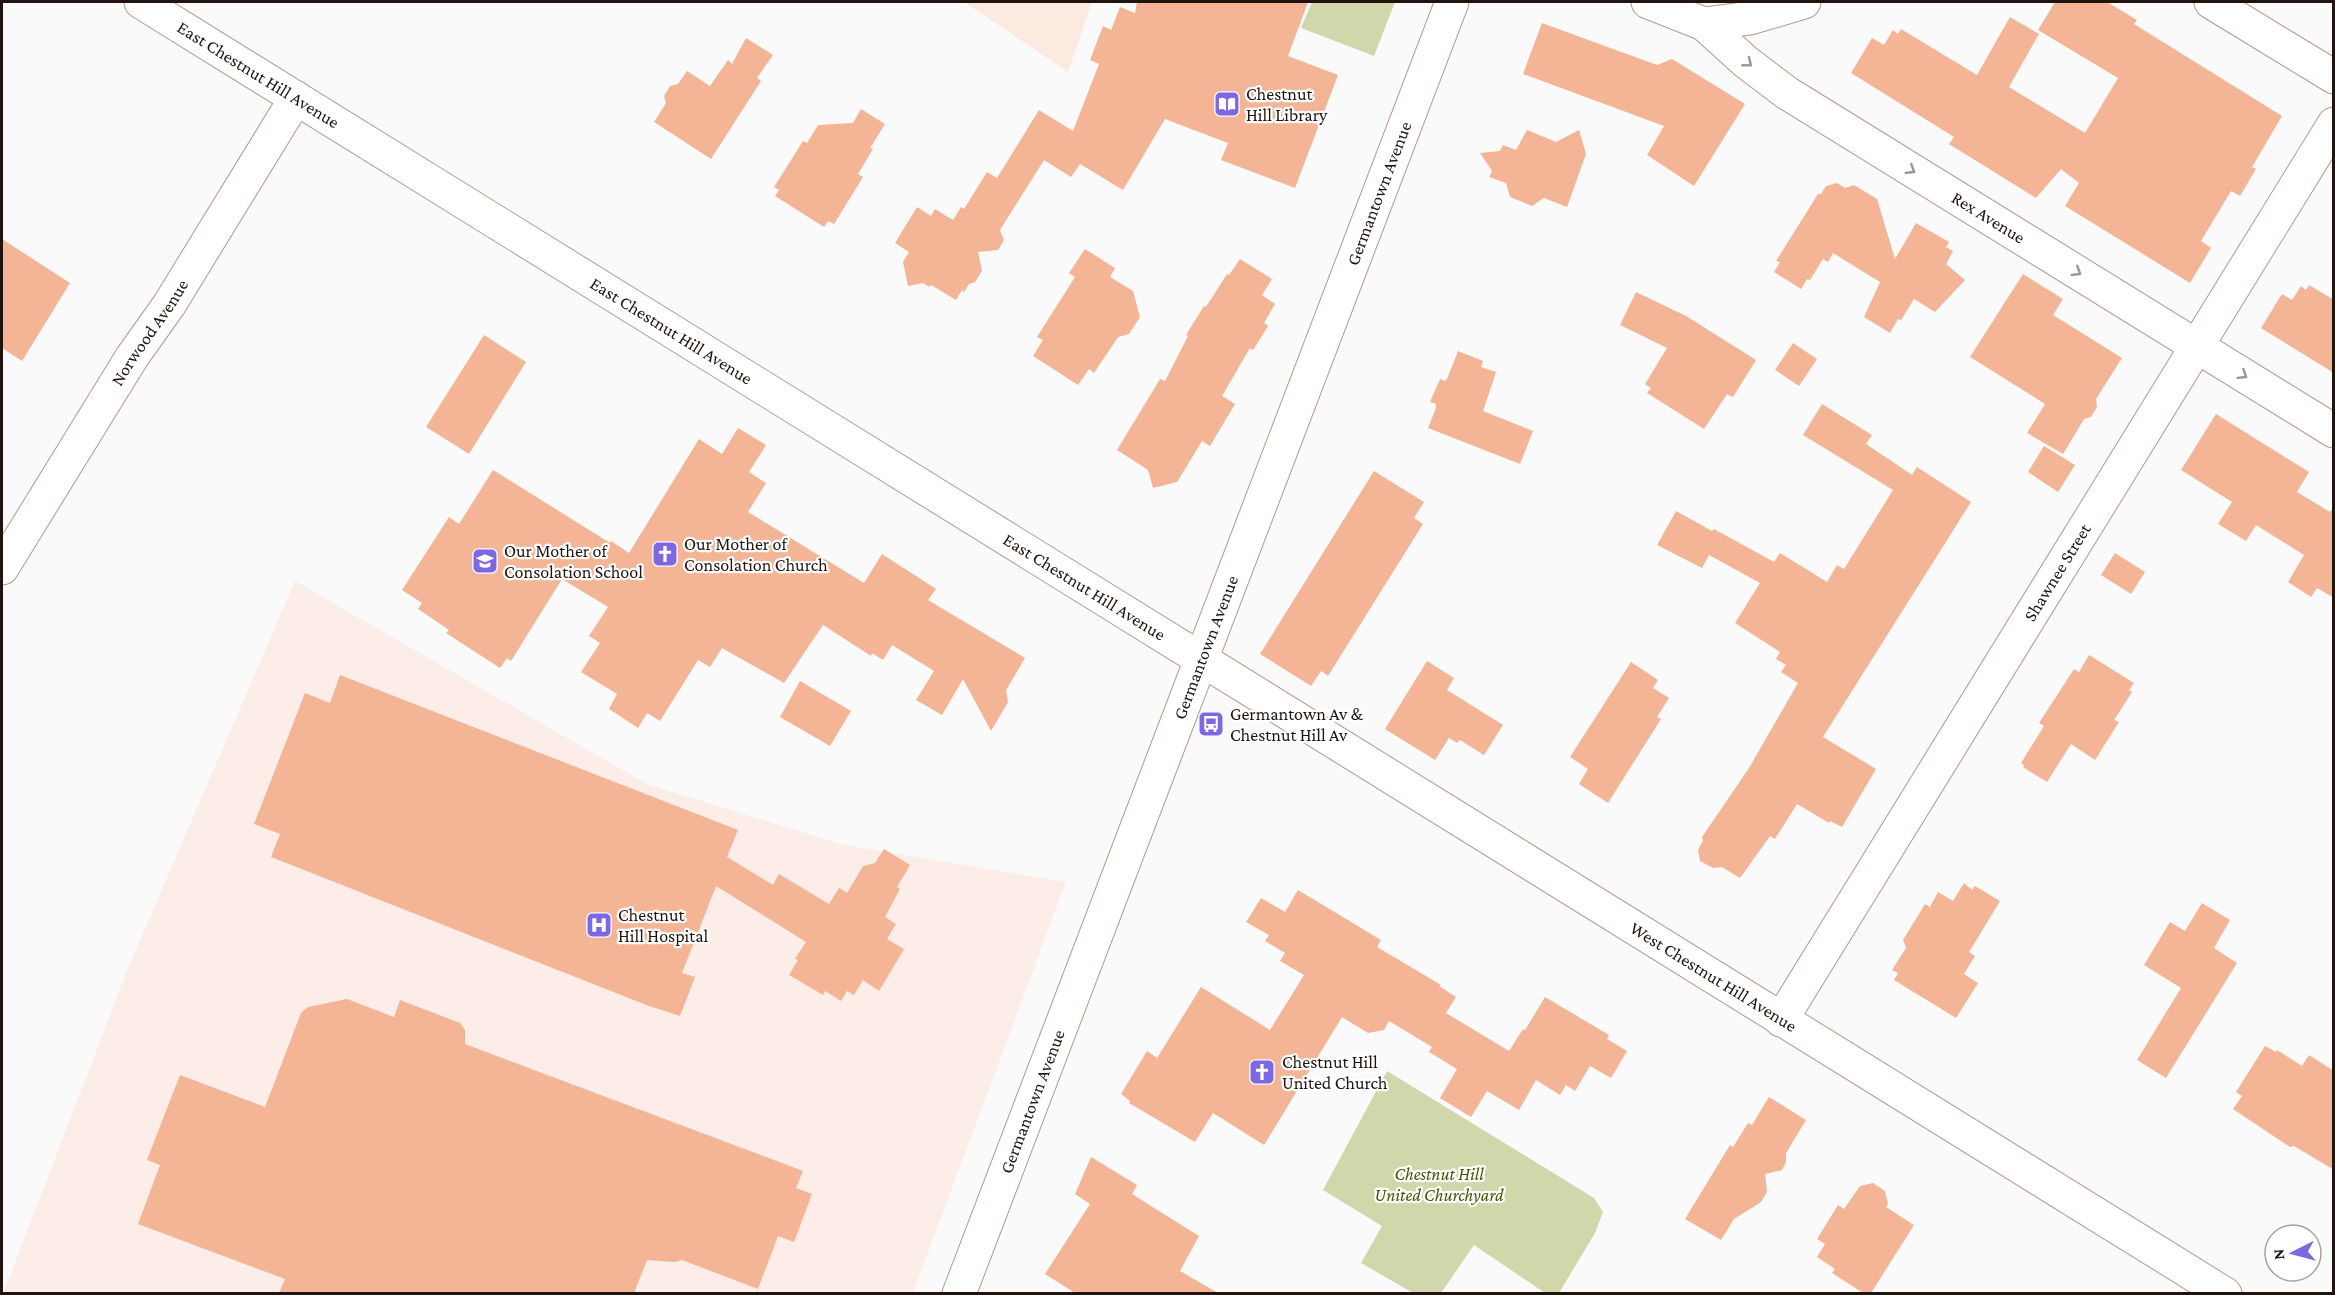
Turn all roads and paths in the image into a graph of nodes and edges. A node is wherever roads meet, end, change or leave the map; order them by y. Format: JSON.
{"nodes":[{"id":1,"x":141,"y":2,"type":"edge"},
{"id":2,"x":1452,"y":2,"type":"edge"},
{"id":3,"x":1648,"y":2,"type":"edge"},
{"id":4,"x":1804,"y":2,"type":"edge"},
{"id":5,"x":2211,"y":2,"type":"edge"},
{"id":6,"x":1704,"y":24,"type":"junction"},
{"id":7,"x":2334,"y":77,"type":"edge"},
{"id":8,"x":296,"y":98,"type":"junction"},
{"id":9,"x":2334,"y":124,"type":"edge"},
{"id":10,"x":2197,"y":346,"type":"junction"},
{"id":11,"x":2334,"y":431,"type":"edge"},
{"id":12,"x":2,"y":568,"type":"edge"},
{"id":13,"x":1201,"y":659,"type":"junction"},
{"id":14,"x":1781,"y":1020,"type":"junction"},
{"id":15,"x":959,"y":1293,"type":"edge"},
{"id":16,"x":2225,"y":1293,"type":"edge"}],
"edges":[{"from":1,"to":8,"type":"street","name":"East Chestnut Hill Avenue"},
{"from":2,"to":13,"type":"street","name":"Germantown Avenue"},
{"from":3,"to":6,"type":"street","name":"Rex Avenue"},
{"from":4,"to":6,"type":"street"},
{"from":5,"to":7,"type":"street"},
{"from":6,"to":10,"type":"street","name":"Rex Avenue","one_way":true},
{"from":8,"to":12,"type":"street","name":"Norwood Avenue"},
{"from":8,"to":13,"type":"street","name":"East Chestnut Hill Avenue"},
{"from":9,"to":10,"type":"street","name":"Shawnee Street"},
{"from":10,"to":11,"type":"street","name":"Rex Avenue","one_way":true},
{"from":10,"to":14,"type":"street","name":"Shawnee Street"},
{"from":13,"to":14,"type":"street","name":"West Chestnut Hill Avenue"},
{"from":13,"to":15,"type":"street","name":"Germantown Avenue"},
{"from":14,"to":16,"type":"street","name":"West Chestnut Hill Avenue"}]}
